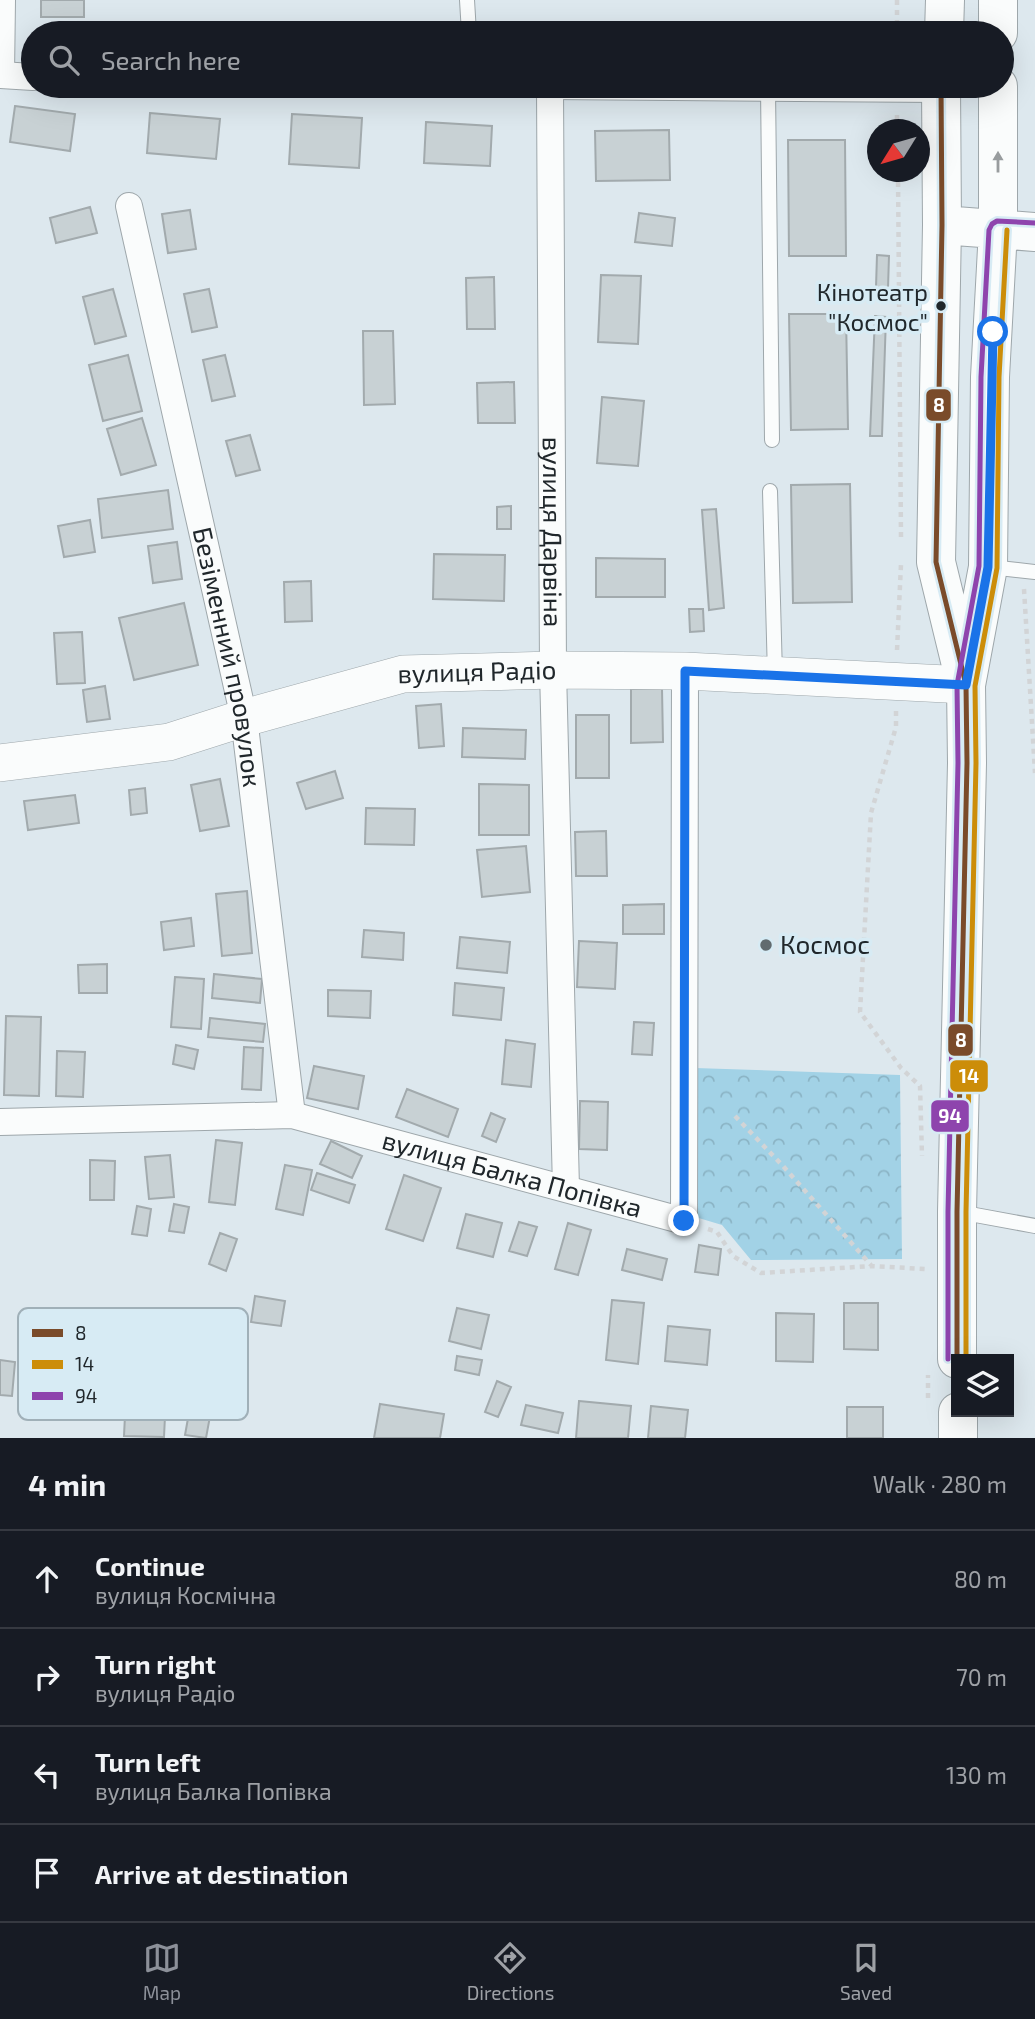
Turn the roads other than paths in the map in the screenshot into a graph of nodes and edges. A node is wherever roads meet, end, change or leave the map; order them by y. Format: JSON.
{"nodes":[{"id":1,"x":2,"y":0,"type":"edge"},
{"id":2,"x":467,"y":0,"type":"edge"},
{"id":3,"x":945,"y":0,"type":"edge"},
{"id":4,"x":998,"y":0,"type":"edge"},
{"id":5,"x":468,"y":21,"type":"edge"},
{"id":6,"x":944,"y":21,"type":"edge"},
{"id":7,"x":998,"y":21,"type":"edge"},
{"id":8,"x":1,"y":75,"type":"edge"},
{"id":9,"x":21,"y":76,"type":"edge"},
{"id":10,"x":549,"y":98,"type":"edge"},
{"id":11,"x":768,"y":98,"type":"edge"},
{"id":12,"x":941,"y":98,"type":"edge"},
{"id":13,"x":998,"y":98,"type":"edge"},
{"id":14,"x":129,"y":206,"type":"dead end"},
{"id":15,"x":942,"y":225,"type":"junction"},
{"id":16,"x":998,"y":230,"type":"junction"},
{"id":17,"x":1035,"y":232,"type":"edge"},
{"id":18,"x":772,"y":440,"type":"dead end"},
{"id":19,"x":771,"y":491,"type":"dead end"},
{"id":20,"x":1015,"y":570,"type":"edge"},
{"id":21,"x":553,"y":670,"type":"junction"},
{"id":22,"x":685,"y":671,"type":"junction"},
{"id":23,"x":775,"y":677,"type":"junction"},
{"id":24,"x":966,"y":685,"type":"junction"},
{"id":25,"x":244,"y":718,"type":"junction"},
{"id":26,"x":0,"y":763,"type":"edge"},
{"id":27,"x":292,"y":1115,"type":"junction"},
{"id":28,"x":0,"y":1122,"type":"edge"},
{"id":29,"x":566,"y":1188,"type":"junction"},
{"id":30,"x":957,"y":1212,"type":"junction"},
{"id":31,"x":1035,"y":1226,"type":"edge"},
{"id":32,"x":943,"y":1362,"type":"edge"},
{"id":33,"x":943,"y":1407,"type":"edge"},
{"id":34,"x":958,"y":1438,"type":"edge"}],
"edges":[{"from":1,"to":8,"type":"street"},
{"from":2,"to":5,"type":"lane"},
{"from":3,"to":6,"type":"main road"},
{"from":4,"to":7,"type":"main road"},
{"from":8,"to":9,"type":"street"},
{"from":10,"to":21,"type":"street","name":"вулиця Дарвіна"},
{"from":11,"to":18,"type":"lane"},
{"from":12,"to":15,"type":"main road"},
{"from":16,"to":13,"type":"main road","one_way":true},
{"from":14,"to":25,"type":"street","name":"Безіменний провулок"},
{"from":15,"to":16,"type":"main road"},
{"from":15,"to":24,"type":"main road"},
{"from":16,"to":17,"type":"main road"},
{"from":16,"to":20,"type":"main road"},
{"from":19,"to":23,"type":"lane"},
{"from":20,"to":24,"type":"main road"},
{"from":21,"to":22,"type":"street","name":"вулиця Радіо"},
{"from":21,"to":25,"type":"street","name":"вулиця Радіо"},
{"from":21,"to":29,"type":"street","name":"вулиця Дарвіна"},
{"from":22,"to":23,"type":"street","name":"вулиця Радіо"},
{"from":22,"to":29,"type":"street","name":"вулиця Балка Попівка"},
{"from":23,"to":24,"type":"street","name":"вулиця Радіо"},
{"from":24,"to":30,"type":"main road"},
{"from":25,"to":26,"type":"street","name":"вулиця Радіо"},
{"from":25,"to":27,"type":"street","name":"Безіменний провулок"},
{"from":27,"to":28,"type":"street","name":"вулиця Балка Попівка"},
{"from":27,"to":29,"type":"street","name":"вулиця Балка Попівка"},
{"from":30,"to":31,"type":"lane"},
{"from":30,"to":32,"type":"main road"},
{"from":33,"to":34,"type":"main road"}]}
